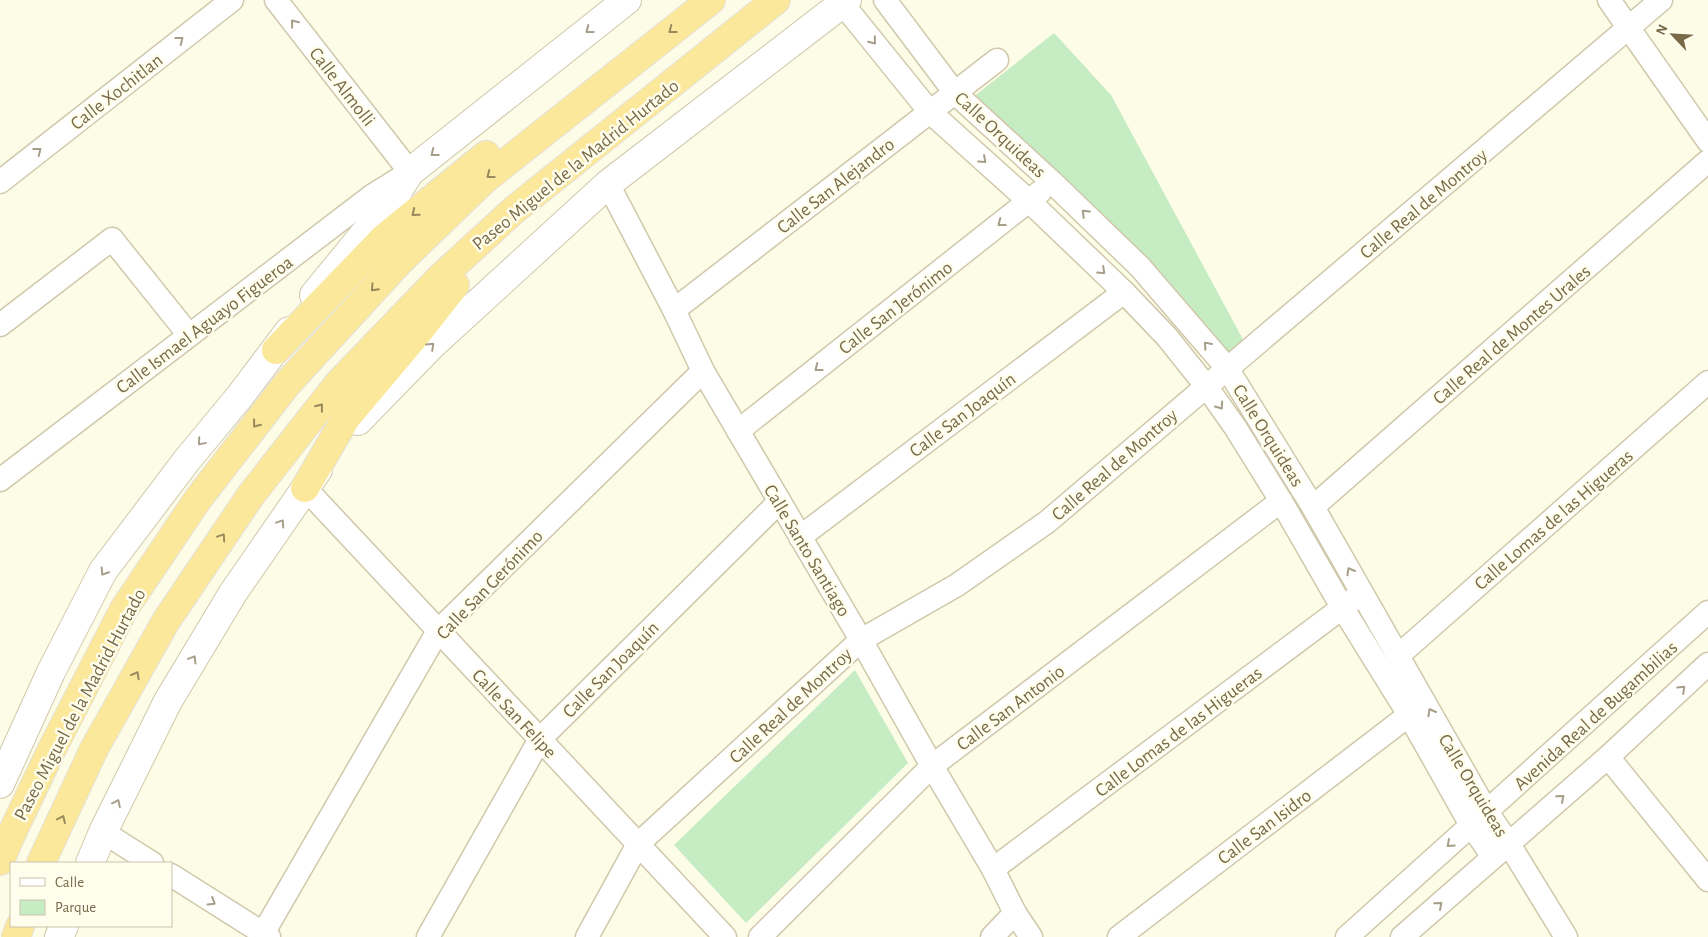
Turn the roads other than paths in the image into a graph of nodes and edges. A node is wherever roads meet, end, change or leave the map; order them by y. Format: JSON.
{"nodes":[{"id":1,"x":232,"y":0,"type":"edge"},
{"id":2,"x":276,"y":0,"type":"edge"},
{"id":3,"x":627,"y":0,"type":"edge"},
{"id":4,"x":711,"y":0,"type":"edge"},
{"id":5,"x":776,"y":0,"type":"edge"},
{"id":6,"x":885,"y":0,"type":"edge"},
{"id":7,"x":1609,"y":0,"type":"edge"},
{"id":8,"x":1661,"y":0,"type":"edge"},
{"id":9,"x":842,"y":1,"type":"edge"},
{"id":10,"x":1629,"y":28,"type":"junction"},
{"id":11,"x":997,"y":60,"type":"dead end"},
{"id":12,"x":600,"y":89,"type":"junction"},
{"id":13,"x":955,"y":93,"type":"junction"},
{"id":14,"x":930,"y":112,"type":"junction"},
{"id":15,"x":1708,"y":141,"type":"edge"},
{"id":16,"x":1708,"y":161,"type":"edge"},
{"id":17,"x":410,"y":172,"type":"junction"},
{"id":18,"x":0,"y":182,"type":"edge"},
{"id":19,"x":1052,"y":182,"type":"junction"},
{"id":20,"x":608,"y":184,"type":"junction"},
{"id":21,"x":1028,"y":201,"type":"junction"},
{"id":22,"x":514,"y":210,"type":"junction"},
{"id":23,"x":1124,"y":292,"type":"junction"},
{"id":24,"x":674,"y":310,"type":"junction"},
{"id":25,"x":0,"y":325,"type":"edge"},
{"id":26,"x":188,"y":336,"type":"junction"},
{"id":27,"x":276,"y":350,"type":"junction"},
{"id":28,"x":1227,"y":368,"type":"junction"},
{"id":29,"x":702,"y":371,"type":"junction"},
{"id":30,"x":1708,"y":382,"type":"edge"},
{"id":31,"x":1206,"y":386,"type":"junction"},
{"id":32,"x":738,"y":431,"type":"junction"},
{"id":33,"x":0,"y":480,"type":"edge"},
{"id":34,"x":304,"y":488,"type":"junction"},
{"id":35,"x":1281,"y":501,"type":"junction"},
{"id":36,"x":779,"y":502,"type":"junction"},
{"id":37,"x":1313,"y":507,"type":"junction"},
{"id":38,"x":800,"y":537,"type":"junction"},
{"id":39,"x":1363,"y":593,"type":"junction"},
{"id":40,"x":1342,"y":607,"type":"junction"},
{"id":41,"x":1708,"y":612,"type":"edge"},
{"id":42,"x":438,"y":631,"type":"junction"},
{"id":43,"x":861,"y":640,"type":"junction"},
{"id":44,"x":1399,"y":655,"type":"junction"},
{"id":45,"x":1708,"y":664,"type":"edge"},
{"id":46,"x":1409,"y":715,"type":"junction"},
{"id":47,"x":540,"y":739,"type":"junction"},
{"id":48,"x":1608,"y":757,"type":"junction"},
{"id":49,"x":932,"y":766,"type":"junction"},
{"id":50,"x":0,"y":784,"type":"edge"},
{"id":51,"x":1479,"y":818,"type":"junction"},
{"id":52,"x":103,"y":832,"type":"junction"},
{"id":53,"x":638,"y":844,"type":"junction"},
{"id":54,"x":1501,"y":850,"type":"junction"},
{"id":55,"x":0,"y":862,"type":"edge"},
{"id":56,"x":41,"y":862,"type":"edge"},
{"id":57,"x":90,"y":862,"type":"edge"},
{"id":58,"x":150,"y":862,"type":"edge"},
{"id":59,"x":993,"y":869,"type":"junction"},
{"id":60,"x":172,"y":877,"type":"edge"},
{"id":61,"x":1708,"y":880,"type":"edge"},
{"id":62,"x":1015,"y":913,"type":"junction"},
{"id":63,"x":264,"y":936,"type":"edge"},
{"id":64,"x":428,"y":937,"type":"edge"},
{"id":65,"x":587,"y":937,"type":"edge"},
{"id":66,"x":725,"y":937,"type":"edge"},
{"id":67,"x":760,"y":937,"type":"edge"},
{"id":68,"x":992,"y":937,"type":"edge"},
{"id":69,"x":1031,"y":937,"type":"edge"},
{"id":70,"x":1119,"y":937,"type":"edge"},
{"id":71,"x":1346,"y":937,"type":"edge"},
{"id":72,"x":1402,"y":937,"type":"edge"},
{"id":73,"x":1566,"y":937,"type":"edge"}],
"edges":[{"from":18,"to":1,"type":"street","name":"Calle Xochitlan","one_way":true},
{"from":17,"to":2,"type":"street","name":"Calle Almolli","one_way":true},
{"from":3,"to":17,"type":"street","one_way":true},
{"from":4,"to":12,"type":"highway","name":"Paseo Miguel de la Madrid Hurtado","one_way":true},
{"from":5,"to":22,"type":"highway","name":"Paseo Miguel de la Madrid Hurtado"},
{"from":6,"to":13,"type":"street","name":"Calle Orquideas"},
{"from":7,"to":10,"type":"street"},
{"from":8,"to":10,"type":"street","name":"Calle Real de Montroy"},
{"from":9,"to":14,"type":"street","name":"Calle Orquideas","one_way":true},
{"from":9,"to":20,"type":"street"},
{"from":10,"to":15,"type":"street"},
{"from":10,"to":28,"type":"street","name":"Calle Real de Montroy"},
{"from":11,"to":13,"type":"street","name":"Calle San Alejandro"},
{"from":12,"to":27,"type":"highway","one_way":true},
{"from":12,"to":55,"type":"highway","name":"Paseo Miguel de la Madrid Hurtado","one_way":true},
{"from":13,"to":14,"type":"street","name":"Calle San Alejandro"},
{"from":13,"to":19,"type":"street","name":"Calle Orquideas"},
{"from":14,"to":21,"type":"street","name":"Calle Orquideas","one_way":true},
{"from":14,"to":24,"type":"street","name":"Calle San Alejandro"},
{"from":16,"to":37,"type":"street","name":"Calle Real de Montes Urales"},
{"from":17,"to":26,"type":"street","name":"Calle Ismael Aguayo Figueroa"},
{"from":17,"to":27,"type":"street"},
{"from":19,"to":21,"type":"street","name":"Calle San Jerónimo"},
{"from":28,"to":19,"type":"street","name":"Calle Orquideas","one_way":true},
{"from":20,"to":24,"type":"street","name":"Calle Santo Santiago"},
{"from":34,"to":20,"type":"street","one_way":true},
{"from":21,"to":23,"type":"street","name":"Calle Orquideas","one_way":true},
{"from":21,"to":32,"type":"street","name":"Calle San Jerónimo","one_way":true},
{"from":22,"to":34,"type":"highway"},
{"from":56,"to":22,"type":"highway","name":"Paseo Miguel de la Madrid Hurtado","one_way":true},
{"from":23,"to":31,"type":"street","name":"Calle Orquideas"},
{"from":23,"to":38,"type":"street","name":"Calle San Joaquín"},
{"from":24,"to":29,"type":"street","name":"Calle Santo Santiago"},
{"from":25,"to":26,"type":"street"},
{"from":26,"to":33,"type":"street","name":"Calle Ismael Aguayo Figueroa"},
{"from":27,"to":50,"type":"street","one_way":true},
{"from":28,"to":31,"type":"street","name":"Calle Real de Montroy"},
{"from":28,"to":37,"type":"street","name":"Calle Orquideas"},
{"from":29,"to":32,"type":"street","name":"Calle Santo Santiago"},
{"from":29,"to":42,"type":"street","name":"Calle San Gerónimo"},
{"from":30,"to":44,"type":"street","name":"Calle Lomas de las Higueras"},
{"from":31,"to":35,"type":"street","name":"Calle Orquideas","one_way":true},
{"from":31,"to":43,"type":"street","name":"Calle Real de Montroy"},
{"from":32,"to":36,"type":"street","name":"Calle Santo Santiago"},
{"from":34,"to":42,"type":"street","name":"Calle San Felipe"},
{"from":52,"to":34,"type":"street","one_way":true},
{"from":35,"to":40,"type":"street","name":"Calle Orquideas"},
{"from":35,"to":49,"type":"street","name":"Calle San Antonio"},
{"from":36,"to":38,"type":"street","name":"Calle Santo Santiago"},
{"from":36,"to":47,"type":"street","name":"Calle San Joaquín"},
{"from":39,"to":37,"type":"street","name":"Calle Orquideas","one_way":true},
{"from":38,"to":43,"type":"street","name":"Calle Santo Santiago"},
{"from":39,"to":40,"type":"street","name":"Calle Lomas de las Higueras"},
{"from":39,"to":44,"type":"street","name":"Calle Orquideas"},
{"from":40,"to":46,"type":"street","name":"Calle Orquideas"},
{"from":40,"to":59,"type":"street","name":"Calle Lomas de las Higueras"},
{"from":41,"to":51,"type":"street","name":"Avenida Real de Bugambilias"},
{"from":42,"to":47,"type":"street","name":"Calle San Felipe"},
{"from":42,"to":63,"type":"street","name":"Calle San Gerónimo"},
{"from":43,"to":49,"type":"street","name":"Calle Santo Santiago"},
{"from":43,"to":53,"type":"street","name":"Calle Real de Montroy"},
{"from":51,"to":44,"type":"street","name":"Calle Orquideas","one_way":true},
{"from":48,"to":45,"type":"street","name":"Avenida Real de Bugambilias","one_way":true},
{"from":46,"to":51,"type":"street","name":"Calle Orquideas"},
{"from":46,"to":70,"type":"street","name":"Calle San Isidro"},
{"from":47,"to":53,"type":"street","name":"Calle San Felipe"},
{"from":47,"to":64,"type":"street","name":"Calle San Joaquín"},
{"from":54,"to":48,"type":"street","name":"Avenida Real de Bugambilias","one_way":true},
{"from":48,"to":61,"type":"street"},
{"from":49,"to":59,"type":"street","name":"Calle Santo Santiago"},
{"from":49,"to":67,"type":"street","name":"Calle San Antonio"},
{"from":51,"to":54,"type":"street","name":"Calle Orquideas"},
{"from":51,"to":71,"type":"street","name":"Avenida Real de Bugambilias","one_way":true},
{"from":52,"to":57,"type":"street"},
{"from":52,"to":58,"type":"street"},
{"from":53,"to":65,"type":"street","name":"Calle Real de Montroy"},
{"from":53,"to":66,"type":"street","name":"Calle San Felipe"},
{"from":72,"to":54,"type":"street","name":"Avenida Real de Bugambilias","one_way":true},
{"from":54,"to":73,"type":"street","name":"Calle Orquideas"},
{"from":59,"to":62,"type":"street","name":"Calle Santo Santiago"},
{"from":60,"to":63,"type":"street","one_way":true},
{"from":62,"to":68,"type":"street"},
{"from":62,"to":69,"type":"street","name":"Calle Santo Santiago"}]}
